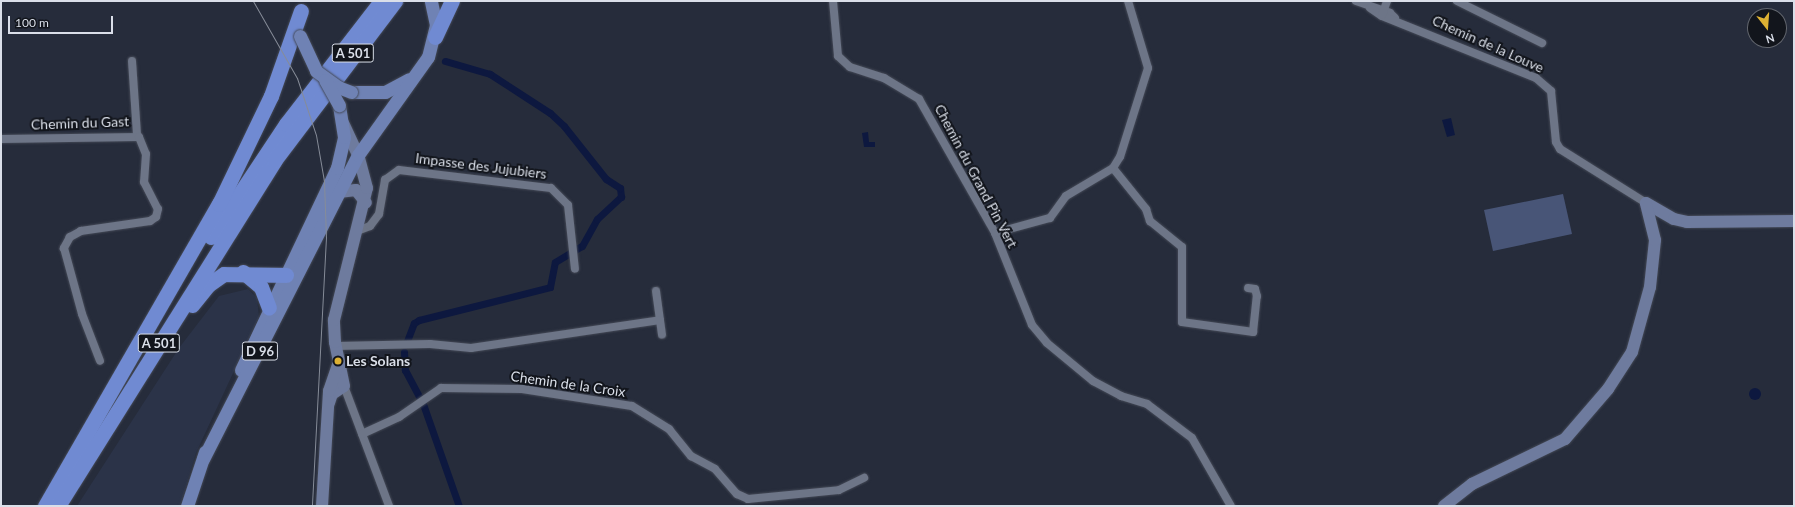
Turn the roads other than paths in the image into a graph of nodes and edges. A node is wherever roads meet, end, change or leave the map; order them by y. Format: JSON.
{"nodes":[{"id":1,"x":381,"y":1,"type":"edge"},
{"id":2,"x":395,"y":1,"type":"edge"},
{"id":3,"x":431,"y":1,"type":"edge"},
{"id":4,"x":452,"y":1,"type":"edge"},
{"id":5,"x":833,"y":1,"type":"edge"},
{"id":6,"x":1128,"y":1,"type":"edge"},
{"id":7,"x":1356,"y":1,"type":"edge"},
{"id":8,"x":1387,"y":1,"type":"edge"},
{"id":9,"x":1457,"y":1,"type":"edge"},
{"id":10,"x":303,"y":6,"type":"edge"},
{"id":11,"x":1383,"y":13,"type":"junction"},
{"id":12,"x":294,"y":37,"type":"junction"},
{"id":13,"x":435,"y":37,"type":"junction"},
{"id":14,"x":1542,"y":43,"type":"dead end"},
{"id":15,"x":132,"y":61,"type":"dead end"},
{"id":16,"x":415,"y":75,"type":"junction"},
{"id":17,"x":325,"y":80,"type":"junction"},
{"id":18,"x":310,"y":100,"type":"junction"},
{"id":19,"x":296,"y":120,"type":"junction"},
{"id":20,"x":344,"y":123,"type":"junction"},
{"id":21,"x":137,"y":134,"type":"junction"},
{"id":22,"x":1,"y":139,"type":"edge"},
{"id":23,"x":358,"y":155,"type":"junction"},
{"id":24,"x":1113,"y":168,"type":"junction"},
{"id":25,"x":336,"y":197,"type":"junction"},
{"id":26,"x":366,"y":203,"type":"junction"},
{"id":27,"x":1646,"y":203,"type":"junction"},
{"id":28,"x":1794,"y":221,"type":"edge"},
{"id":29,"x":357,"y":231,"type":"junction"},
{"id":30,"x":995,"y":234,"type":"junction"},
{"id":31,"x":316,"y":237,"type":"junction"},
{"id":32,"x":575,"y":269,"type":"dead end"},
{"id":33,"x":243,"y":272,"type":"junction"},
{"id":34,"x":286,"y":275,"type":"junction"},
{"id":35,"x":1248,"y":288,"type":"dead end"},
{"id":36,"x":656,"y":291,"type":"dead end"},
{"id":37,"x":269,"y":308,"type":"junction"},
{"id":38,"x":660,"y":320,"type":"junction"},
{"id":39,"x":662,"y":335,"type":"dead end"},
{"id":40,"x":335,"y":340,"type":"junction"},
{"id":41,"x":351,"y":346,"type":"junction"},
{"id":42,"x":100,"y":361,"type":"dead end"},
{"id":43,"x":338,"y":365,"type":"junction"},
{"id":44,"x":344,"y":386,"type":"junction"},
{"id":45,"x":329,"y":403,"type":"junction"},
{"id":46,"x":98,"y":417,"type":"junction"},
{"id":47,"x":362,"y":434,"type":"junction"},
{"id":48,"x":88,"y":458,"type":"junction"},
{"id":49,"x":203,"y":459,"type":"junction"},
{"id":50,"x":864,"y":478,"type":"dead end"},
{"id":51,"x":45,"y":506,"type":"edge"},
{"id":52,"x":58,"y":506,"type":"edge"},
{"id":53,"x":187,"y":506,"type":"edge"},
{"id":54,"x":322,"y":506,"type":"edge"},
{"id":55,"x":390,"y":506,"type":"edge"},
{"id":56,"x":1231,"y":506,"type":"edge"},
{"id":57,"x":1444,"y":506,"type":"edge"}],
"edges":[{"from":1,"to":18,"type":"highway","number":"A 501"},
{"from":2,"to":18,"type":"highway","number":"A 501"},
{"from":3,"to":13,"type":"main road"},
{"from":4,"to":13,"type":"highway"},
{"from":5,"to":30,"type":"street","name":"Chemin du Grand Pin Vert"},
{"from":6,"to":24,"type":"street"},
{"from":7,"to":11,"type":"street","name":"Chemin de la Louve"},
{"from":8,"to":11,"type":"street"},
{"from":9,"to":14,"type":"street"},
{"from":10,"to":12,"type":"highway"},
{"from":11,"to":27,"type":"street","name":"Chemin de la Louve"},
{"from":12,"to":17,"type":"main road","bridge":true},
{"from":12,"to":46,"type":"highway"},
{"from":13,"to":16,"type":"main road"},
{"from":15,"to":21,"type":"street"},
{"from":16,"to":17,"type":"main road","bridge":true},
{"from":16,"to":23,"type":"main road","number":"D 96"},
{"from":17,"to":20,"type":"main road","number":"D 96","bridge":true},
{"from":18,"to":19,"type":"highway","number":"A 501"},
{"from":19,"to":46,"type":"highway","number":"A 501"},
{"from":19,"to":48,"type":"highway","number":"A 501"},
{"from":20,"to":23,"type":"street"},
{"from":20,"to":34,"type":"main road","number":"D 96"},
{"from":21,"to":22,"type":"street","name":"Chemin du Gast"},
{"from":21,"to":42,"type":"street","name":"Chemin du Gast"},
{"from":23,"to":25,"type":"main road","number":"D 96"},
{"from":23,"to":26,"type":"street"},
{"from":24,"to":30,"type":"street"},
{"from":24,"to":35,"type":"street"},
{"from":25,"to":26,"type":"street"},
{"from":25,"to":31,"type":"main road","number":"D 96"},
{"from":26,"to":29,"type":"street"},
{"from":27,"to":28,"type":"street"},
{"from":27,"to":57,"type":"street"},
{"from":29,"to":32,"type":"street","name":"Impasse des Jujubiers"},
{"from":29,"to":40,"type":"street"},
{"from":30,"to":56,"type":"street","name":"Chemin du Grand Pin Vert"},
{"from":31,"to":34,"type":"main road"},
{"from":31,"to":49,"type":"main road","number":"D 96"},
{"from":33,"to":34,"type":"highway"},
{"from":33,"to":37,"type":"highway"},
{"from":33,"to":48,"type":"highway"},
{"from":34,"to":37,"type":"main road","number":"D 96"},
{"from":36,"to":38,"type":"street"},
{"from":37,"to":49,"type":"main road","number":"D 96"},
{"from":38,"to":39,"type":"street"},
{"from":38,"to":41,"type":"street"},
{"from":40,"to":41,"type":"street"},
{"from":40,"to":41,"type":"street"},
{"from":40,"to":43,"type":"street"},
{"from":43,"to":44,"type":"street"},
{"from":43,"to":45,"type":"street"},
{"from":44,"to":45,"type":"street"},
{"from":44,"to":47,"type":"street"},
{"from":45,"to":54,"type":"street"},
{"from":46,"to":51,"type":"highway","number":"A 501"},
{"from":47,"to":50,"type":"street","name":"Chemin de la Croix"},
{"from":47,"to":55,"type":"street"},
{"from":48,"to":52,"type":"highway","number":"A 501"},
{"from":49,"to":53,"type":"main road","number":"D 96"}]}
